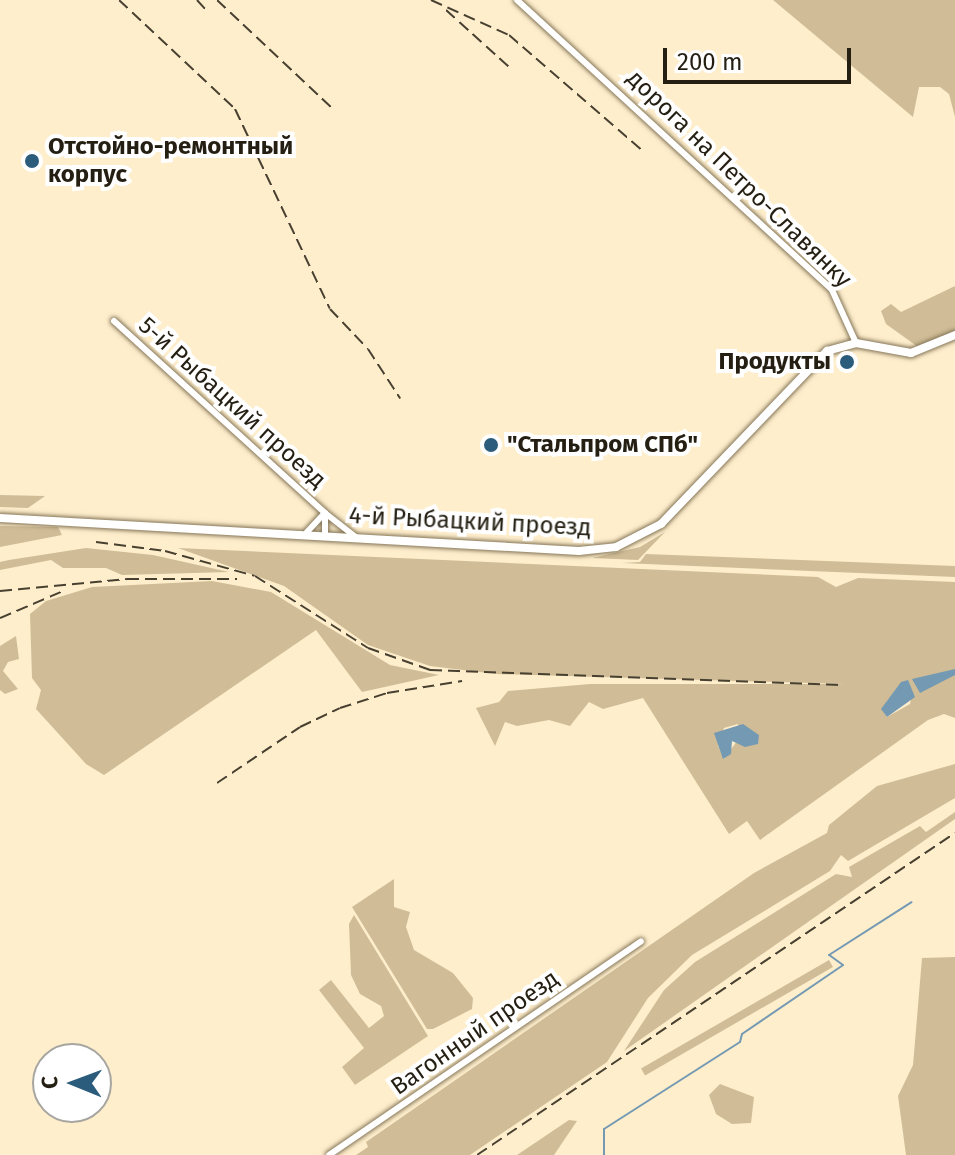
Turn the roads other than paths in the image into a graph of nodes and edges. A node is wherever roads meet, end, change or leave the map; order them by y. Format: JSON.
{"nodes":[{"id":1,"x":517,"y":0,"type":"edge"},
{"id":2,"x":114,"y":321,"type":"dead end"},
{"id":3,"x":955,"y":335,"type":"edge"},
{"id":4,"x":856,"y":343,"type":"junction"},
{"id":5,"x":325,"y":513,"type":"junction"},
{"id":6,"x":0,"y":518,"type":"edge"},
{"id":7,"x":307,"y":532,"type":"junction"},
{"id":8,"x":325,"y":534,"type":"junction"},
{"id":9,"x":356,"y":537,"type":"junction"},
{"id":10,"x":641,"y":941,"type":"dead end"},
{"id":11,"x":329,"y":1155,"type":"edge"}],
"edges":[{"from":1,"to":4,"type":"street","name":"дорога на Петро-Славянку"},
{"from":2,"to":5,"type":"street","name":"5-й Рыбацкий проезд"},
{"from":3,"to":4,"type":"street"},
{"from":4,"to":9,"type":"street","name":"4-й Рыбацкий проезд"},
{"from":5,"to":7,"type":"street"},
{"from":5,"to":8,"type":"street","name":"5-й Рыбацкий проезд"},
{"from":5,"to":9,"type":"street","name":"5-й Рыбацкий проезд"},
{"from":6,"to":7,"type":"street","name":"4-й Рыбацкий проезд"},
{"from":7,"to":8,"type":"street","name":"4-й Рыбацкий проезд"},
{"from":8,"to":9,"type":"street","name":"4-й Рыбацкий проезд"},
{"from":10,"to":11,"type":"street","name":"Вагонный проезд"}]}
